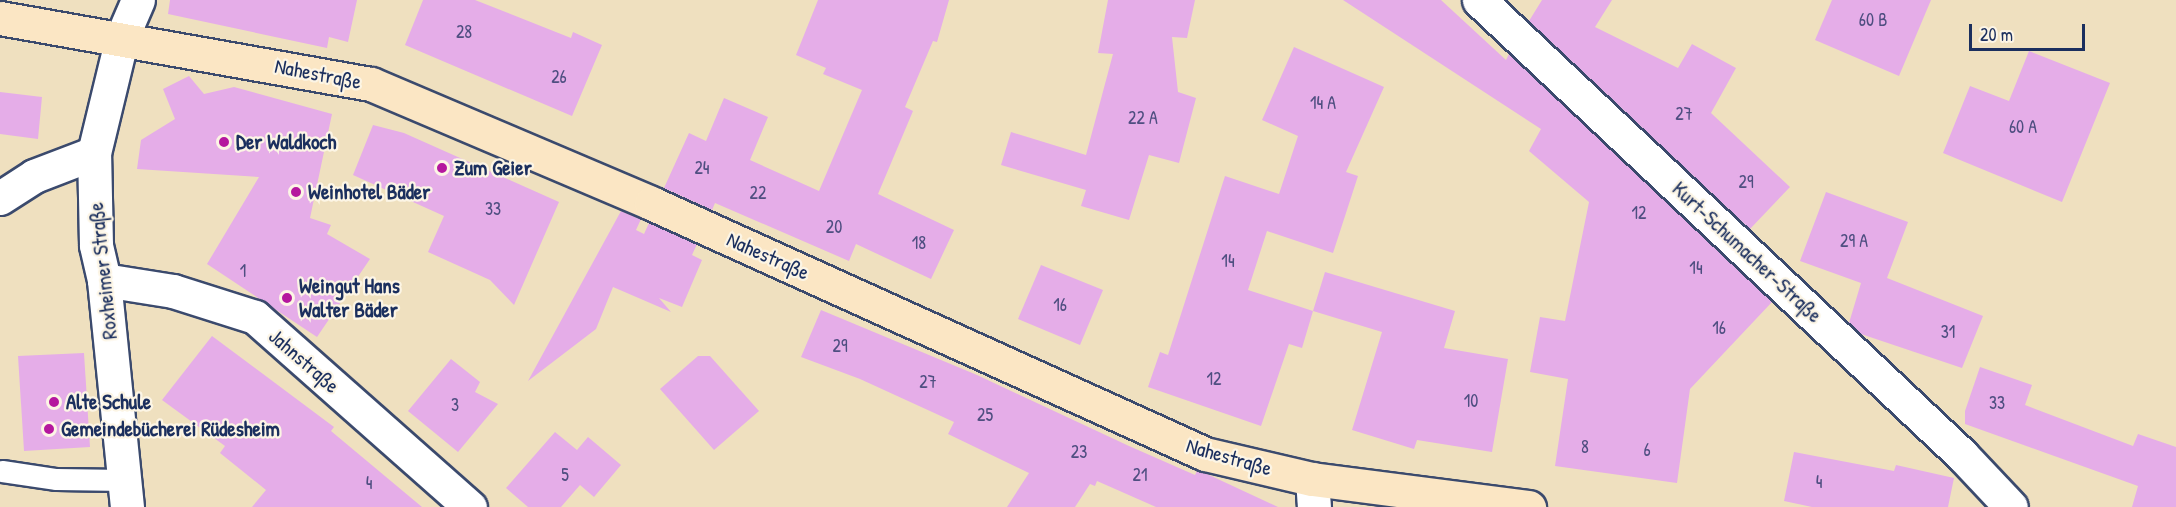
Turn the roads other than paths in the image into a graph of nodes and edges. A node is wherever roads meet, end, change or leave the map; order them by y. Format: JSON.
{"nodes":[{"id":1,"x":138,"y":0,"type":"edge"},
{"id":2,"x":1479,"y":0,"type":"edge"},
{"id":3,"x":0,"y":18,"type":"edge"},
{"id":4,"x":122,"y":37,"type":"junction"},
{"id":5,"x":94,"y":153,"type":"junction"},
{"id":6,"x":0,"y":198,"type":"edge"},
{"id":7,"x":104,"y":280,"type":"junction"},
{"id":8,"x":2,"y":471,"type":"dead end"},
{"id":9,"x":126,"y":493,"type":"edge"},
{"id":10,"x":1313,"y":493,"type":"edge"},
{"id":11,"x":470,"y":507,"type":"edge"},
{"id":12,"x":1529,"y":507,"type":"edge"},
{"id":13,"x":2011,"y":507,"type":"edge"}],
"edges":[{"from":1,"to":4,"type":"street","name":"Roxheimer Straße"},
{"from":2,"to":13,"type":"street","name":"Kurt-Schumacher-Straße"},
{"from":3,"to":4,"type":"street","name":"Nahestraße"},
{"from":4,"to":5,"type":"street","name":"Roxheimer Straße"},
{"from":4,"to":10,"type":"street","name":"Nahestraße"},
{"from":5,"to":6,"type":"street"},
{"from":5,"to":7,"type":"street","name":"Roxheimer Straße"},
{"from":7,"to":9,"type":"street","name":"Roxheimer Straße"},
{"from":7,"to":11,"type":"street","name":"Jahnstraße"},
{"from":8,"to":9,"type":"lane"},
{"from":10,"to":12,"type":"street","name":"Nahestraße"}]}
